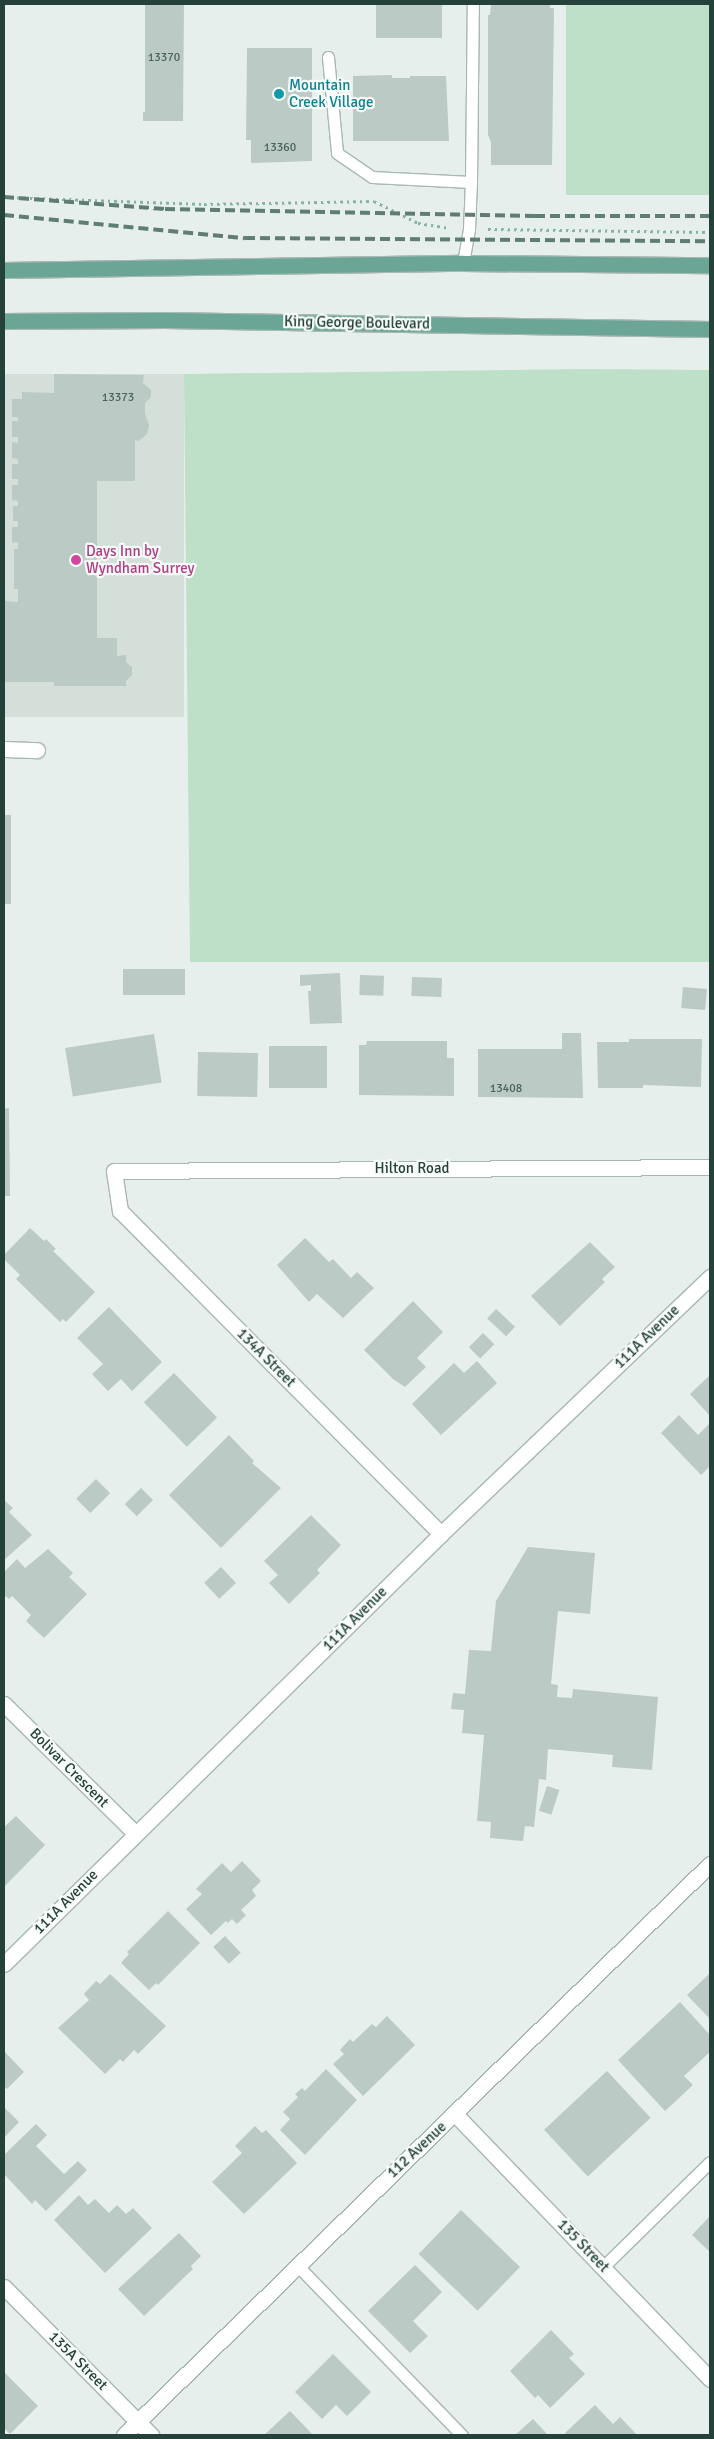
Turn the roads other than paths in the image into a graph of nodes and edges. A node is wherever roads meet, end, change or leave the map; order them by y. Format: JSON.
{"nodes":[{"id":1,"x":473,"y":4,"type":"edge"},
{"id":2,"x":328,"y":57,"type":"dead end"},
{"id":3,"x":471,"y":182,"type":"junction"},
{"id":4,"x":464,"y":263,"type":"junction"},
{"id":5,"x":710,"y":265,"type":"edge"},
{"id":6,"x":4,"y":270,"type":"edge"},
{"id":7,"x":4,"y":321,"type":"edge"},
{"id":8,"x":710,"y":329,"type":"edge"},
{"id":9,"x":4,"y":749,"type":"edge"},
{"id":10,"x":37,"y":750,"type":"dead end"},
{"id":11,"x":710,"y":1167,"type":"edge"},
{"id":12,"x":114,"y":1171,"type":"joint"},
{"id":13,"x":710,"y":1277,"type":"edge"},
{"id":14,"x":440,"y":1534,"type":"junction"},
{"id":15,"x":4,"y":1704,"type":"edge"},
{"id":16,"x":135,"y":1833,"type":"junction"},
{"id":17,"x":710,"y":1864,"type":"edge"},
{"id":18,"x":4,"y":1964,"type":"edge"},
{"id":19,"x":456,"y":2114,"type":"junction"},
{"id":20,"x":710,"y":2162,"type":"edge"},
{"id":21,"x":297,"y":2265,"type":"junction"},
{"id":22,"x":604,"y":2266,"type":"junction"},
{"id":23,"x":4,"y":2287,"type":"edge"},
{"id":24,"x":710,"y":2379,"type":"edge"},
{"id":25,"x":138,"y":2421,"type":"junction"},
{"id":26,"x":124,"y":2435,"type":"edge"},
{"id":27,"x":151,"y":2435,"type":"edge"},
{"id":28,"x":462,"y":2435,"type":"edge"}],
"edges":[{"from":1,"to":3,"type":"lane"},
{"from":2,"to":3,"type":"lane"},
{"from":3,"to":4,"type":"lane"},
{"from":4,"to":5,"type":"main road"},
{"from":4,"to":6,"type":"main road"},
{"from":7,"to":8,"type":"main road","name":"King George Boulevard"},
{"from":9,"to":10,"type":"street"},
{"from":11,"to":12,"type":"street","name":"Hilton Road"},
{"from":12,"to":14,"type":"street","name":"134A Street"},
{"from":13,"to":14,"type":"street","name":"111A Avenue"},
{"from":14,"to":16,"type":"street","name":"111A Avenue"},
{"from":15,"to":16,"type":"street","name":"Bolivar Crescent"},
{"from":16,"to":18,"type":"street","name":"111A Avenue"},
{"from":17,"to":19,"type":"street","name":"112 Avenue"},
{"from":19,"to":21,"type":"street","name":"112 Avenue"},
{"from":19,"to":22,"type":"street","name":"135 Street"},
{"from":20,"to":22,"type":"lane"},
{"from":21,"to":25,"type":"street","name":"112 Avenue"},
{"from":21,"to":28,"type":"lane"},
{"from":22,"to":24,"type":"street","name":"135 Street"},
{"from":23,"to":25,"type":"street","name":"135A Street"},
{"from":25,"to":26,"type":"street","name":"112 Avenue"},
{"from":25,"to":27,"type":"street","name":"135A Street"}]}
